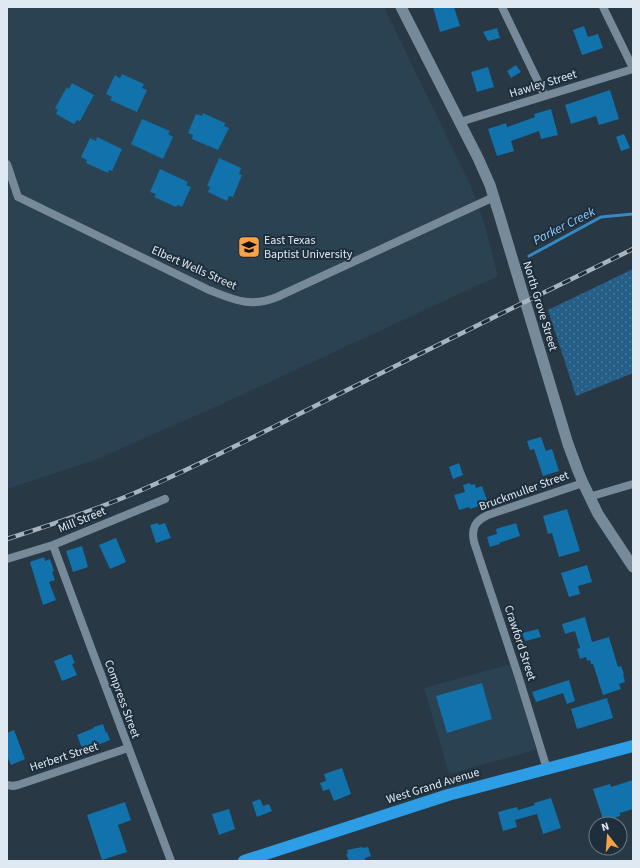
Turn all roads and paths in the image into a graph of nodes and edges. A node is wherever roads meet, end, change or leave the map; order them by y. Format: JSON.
{"nodes":[{"id":1,"x":401,"y":7,"type":"edge"},
{"id":2,"x":502,"y":7,"type":"edge"},
{"id":3,"x":603,"y":7,"type":"edge"},
{"id":4,"x":633,"y":68,"type":"edge"},
{"id":5,"x":545,"y":96,"type":"junction"},
{"id":6,"x":460,"y":122,"type":"junction"},
{"id":7,"x":7,"y":164,"type":"edge"},
{"id":8,"x":494,"y":197,"type":"junction"},
{"id":9,"x":583,"y":483,"type":"junction"},
{"id":10,"x":633,"y":484,"type":"edge"},
{"id":11,"x":589,"y":497,"type":"junction"},
{"id":12,"x":164,"y":499,"type":"dead end"},
{"id":13,"x":475,"y":524,"type":"joint"},
{"id":14,"x":53,"y":545,"type":"junction"},
{"id":15,"x":7,"y":559,"type":"edge"},
{"id":16,"x":633,"y":567,"type":"edge"},
{"id":17,"x":633,"y":746,"type":"edge"},
{"id":18,"x":128,"y":748,"type":"junction"},
{"id":19,"x":547,"y":769,"type":"junction"},
{"id":20,"x":7,"y":785,"type":"edge"},
{"id":21,"x":171,"y":861,"type":"edge"},
{"id":22,"x":244,"y":861,"type":"edge"}],
"edges":[{"from":1,"to":6,"type":"main road","name":"North Grove Street"},
{"from":2,"to":5,"type":"street"},
{"from":3,"to":4,"type":"street"},
{"from":4,"to":5,"type":"street","name":"Hawley Street"},
{"from":5,"to":6,"type":"street","name":"Hawley Street"},
{"from":6,"to":8,"type":"main road","name":"North Grove Street"},
{"from":7,"to":8,"type":"street","name":"Elbert Wells Street"},
{"from":8,"to":9,"type":"main road","name":"North Grove Street"},
{"from":9,"to":11,"type":"main road","name":"North Grove Street"},
{"from":9,"to":13,"type":"street","name":"Bruckmuller Street"},
{"from":10,"to":11,"type":"street"},
{"from":11,"to":16,"type":"main road","name":"North Grove Street"},
{"from":12,"to":14,"type":"street","name":"Mill Street"},
{"from":13,"to":19,"type":"street","name":"Crawford Street"},
{"from":14,"to":15,"type":"street","name":"Mill Street"},
{"from":14,"to":18,"type":"street","name":"Compress Street"},
{"from":17,"to":19,"type":"highway","name":"West Grand Avenue"},
{"from":18,"to":20,"type":"street","name":"Herbert Street"},
{"from":18,"to":21,"type":"street","name":"Compress Street"},
{"from":19,"to":22,"type":"highway","name":"West Grand Avenue"}]}
